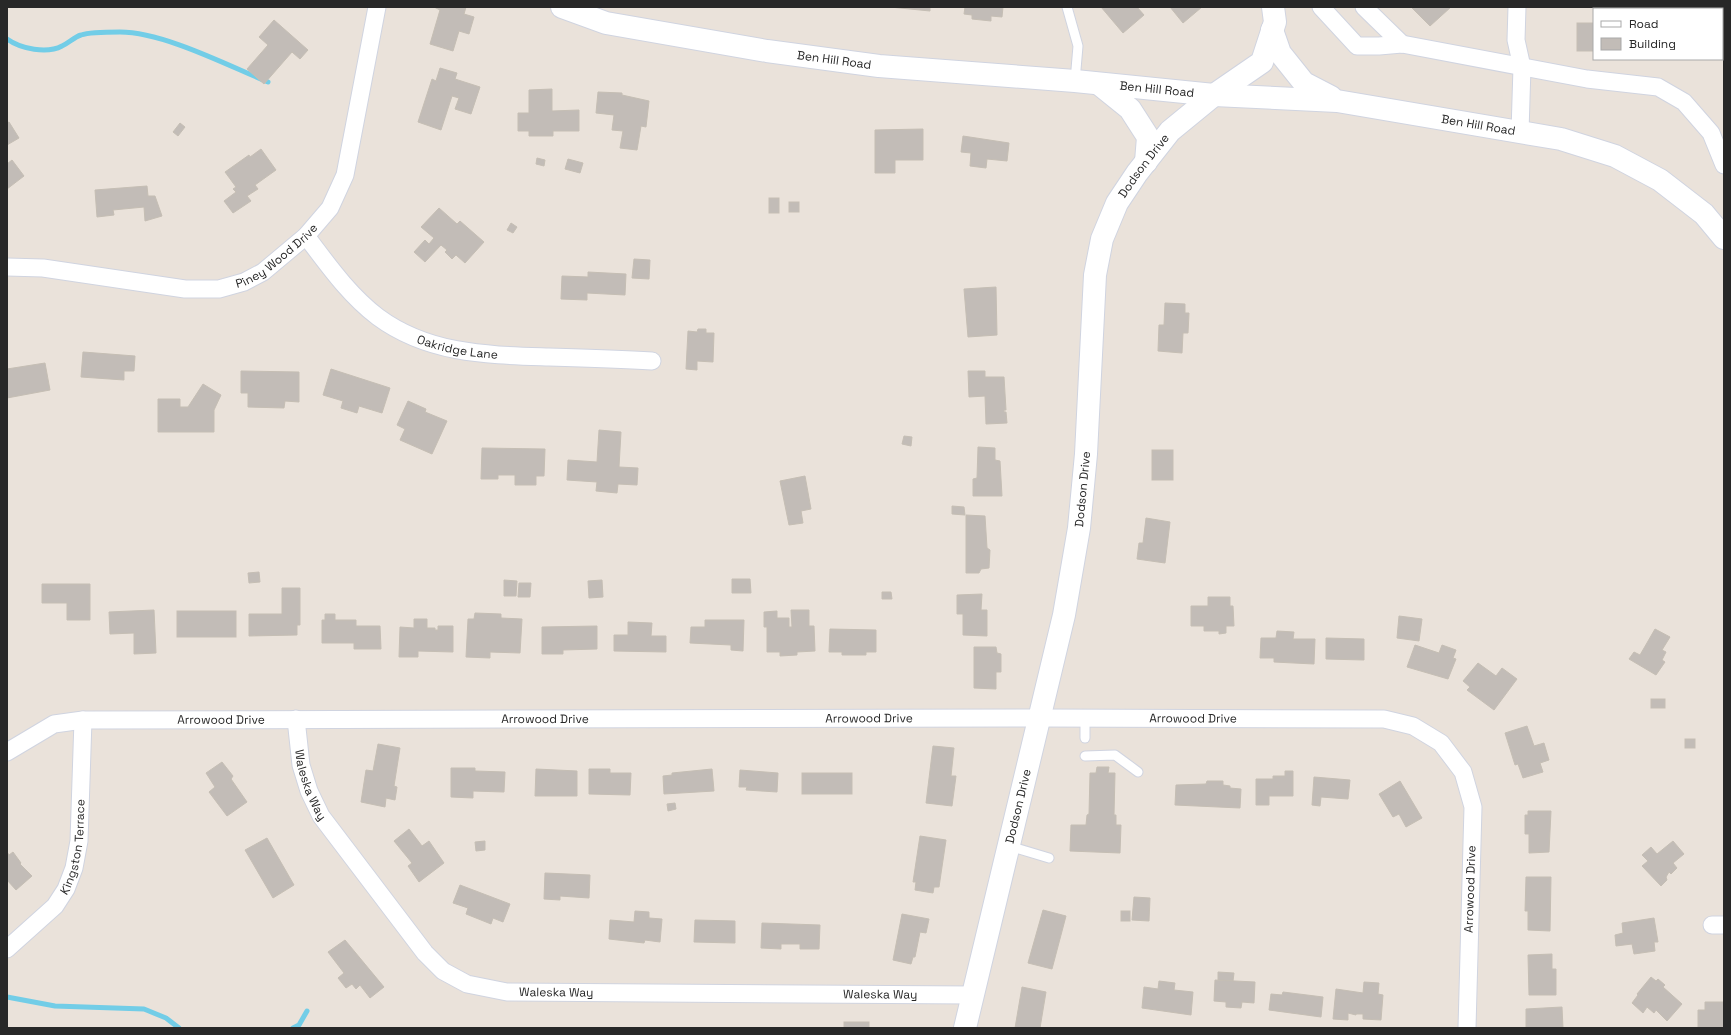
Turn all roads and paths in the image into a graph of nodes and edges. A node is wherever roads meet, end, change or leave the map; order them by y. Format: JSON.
{"nodes":[{"id":1,"x":377,"y":7,"type":"edge"},
{"id":2,"x":562,"y":7,"type":"edge"},
{"id":3,"x":1067,"y":7,"type":"edge"},
{"id":4,"x":1273,"y":7,"type":"edge"},
{"id":5,"x":1321,"y":7,"type":"edge"},
{"id":6,"x":1364,"y":7,"type":"edge"},
{"id":7,"x":1517,"y":7,"type":"edge"},
{"id":8,"x":1272,"y":30,"type":"junction"},
{"id":9,"x":1402,"y":44,"type":"junction"},
{"id":10,"x":1522,"y":67,"type":"junction"},
{"id":11,"x":1075,"y":81,"type":"junction"},
{"id":12,"x":1099,"y":84,"type":"junction"},
{"id":13,"x":1214,"y":95,"type":"junction"},
{"id":14,"x":1337,"y":101,"type":"junction"},
{"id":15,"x":1520,"y":132,"type":"junction"},
{"id":16,"x":1146,"y":162,"type":"junction"},
{"id":17,"x":1724,"y":165,"type":"edge"},
{"id":18,"x":306,"y":236,"type":"junction"},
{"id":19,"x":1724,"y":237,"type":"edge"},
{"id":20,"x":7,"y":267,"type":"edge"},
{"id":21,"x":652,"y":361,"type":"dead end"},
{"id":22,"x":1040,"y":718,"type":"junction"},
{"id":23,"x":1085,"y":718,"type":"junction"},
{"id":24,"x":296,"y":719,"type":"junction"},
{"id":25,"x":83,"y":720,"type":"junction"},
{"id":26,"x":1085,"y":738,"type":"dead end"},
{"id":27,"x":7,"y":752,"type":"edge"},
{"id":28,"x":1085,"y":756,"type":"dead end"},
{"id":29,"x":1138,"y":772,"type":"dead end"},
{"id":30,"x":1009,"y":846,"type":"junction"},
{"id":31,"x":1048,"y":858,"type":"dead end"},
{"id":32,"x":7,"y":949,"type":"edge"},
{"id":33,"x":973,"y":996,"type":"junction"},
{"id":34,"x":966,"y":1028,"type":"edge"},
{"id":35,"x":1467,"y":1028,"type":"edge"}],
"edges":[{"from":1,"to":18,"type":"street","name":"Piney Wood Drive"},
{"from":2,"to":11,"type":"street","name":"Ben Hill Road"},
{"from":3,"to":11,"type":"lane"},
{"from":4,"to":8,"type":"street","name":"Dodson Drive"},
{"from":5,"to":9,"type":"street"},
{"from":6,"to":9,"type":"street"},
{"from":7,"to":10,"type":"street"},
{"from":8,"to":13,"type":"street","name":"Dodson Drive"},
{"from":8,"to":14,"type":"street"},
{"from":9,"to":10,"type":"street"},
{"from":10,"to":15,"type":"street"},
{"from":10,"to":17,"type":"street"},
{"from":11,"to":12,"type":"street","name":"Ben Hill Road"},
{"from":12,"to":13,"type":"street","name":"Ben Hill Road"},
{"from":12,"to":16,"type":"street"},
{"from":13,"to":14,"type":"street","name":"Ben Hill Road"},
{"from":13,"to":16,"type":"street","name":"Dodson Drive"},
{"from":14,"to":15,"type":"street","name":"Ben Hill Road"},
{"from":15,"to":19,"type":"street","name":"Ben Hill Road"},
{"from":16,"to":22,"type":"street","name":"Dodson Drive"},
{"from":18,"to":20,"type":"street","name":"Piney Wood Drive"},
{"from":18,"to":21,"type":"street","name":"Oakridge Lane"},
{"from":22,"to":23,"type":"street","name":"Arrowood Drive"},
{"from":22,"to":24,"type":"street","name":"Arrowood Drive"},
{"from":22,"to":30,"type":"street","name":"Dodson Drive"},
{"from":23,"to":26,"type":"lane"},
{"from":23,"to":35,"type":"street","name":"Arrowood Drive"},
{"from":24,"to":25,"type":"street","name":"Arrowood Drive"},
{"from":24,"to":33,"type":"street","name":"Waleska Way"},
{"from":25,"to":27,"type":"street","name":"Arrowood Drive"},
{"from":25,"to":32,"type":"street","name":"Kingston Terrace"},
{"from":28,"to":29,"type":"lane"},
{"from":30,"to":31,"type":"lane"},
{"from":30,"to":33,"type":"street","name":"Dodson Drive"},
{"from":33,"to":34,"type":"street","name":"Dodson Drive"}]}
